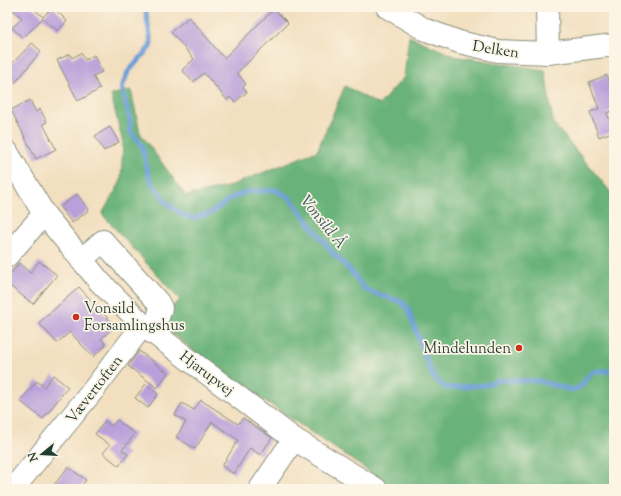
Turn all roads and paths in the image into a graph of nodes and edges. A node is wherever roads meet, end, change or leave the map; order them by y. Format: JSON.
{"nodes":[{"id":1,"x":387,"y":7,"type":"edge"},
{"id":2,"x":548,"y":7,"type":"edge"},
{"id":3,"x":614,"y":44,"type":"edge"},
{"id":4,"x":548,"y":53,"type":"junction"},
{"id":5,"x":7,"y":152,"type":"edge"},
{"id":6,"x":44,"y":214,"type":"junction"},
{"id":7,"x":7,"y":256,"type":"edge"},
{"id":8,"x":81,"y":260,"type":"junction"},
{"id":9,"x":148,"y":329,"type":"junction"},
{"id":10,"x":294,"y":439,"type":"junction"},
{"id":11,"x":13,"y":489,"type":"edge"},
{"id":12,"x":260,"y":489,"type":"edge"},
{"id":13,"x":376,"y":489,"type":"edge"}],
"edges":[{"from":1,"to":4,"type":"street","name":"Delken"},
{"from":2,"to":4,"type":"street"},
{"from":3,"to":4,"type":"street","name":"Delken"},
{"from":5,"to":6,"type":"street","name":"Hjarupvej"},
{"from":6,"to":7,"type":"street"},
{"from":6,"to":8,"type":"street","name":"Hjarupvej"},
{"from":8,"to":9,"type":"street","name":"Hjarupvej"},
{"from":8,"to":9,"type":"street"},
{"from":9,"to":10,"type":"street","name":"Hjarupvej"},
{"from":9,"to":11,"type":"street","name":"Vævertoften"},
{"from":10,"to":12,"type":"street"},
{"from":10,"to":13,"type":"street","name":"Hjarupvej"}]}
